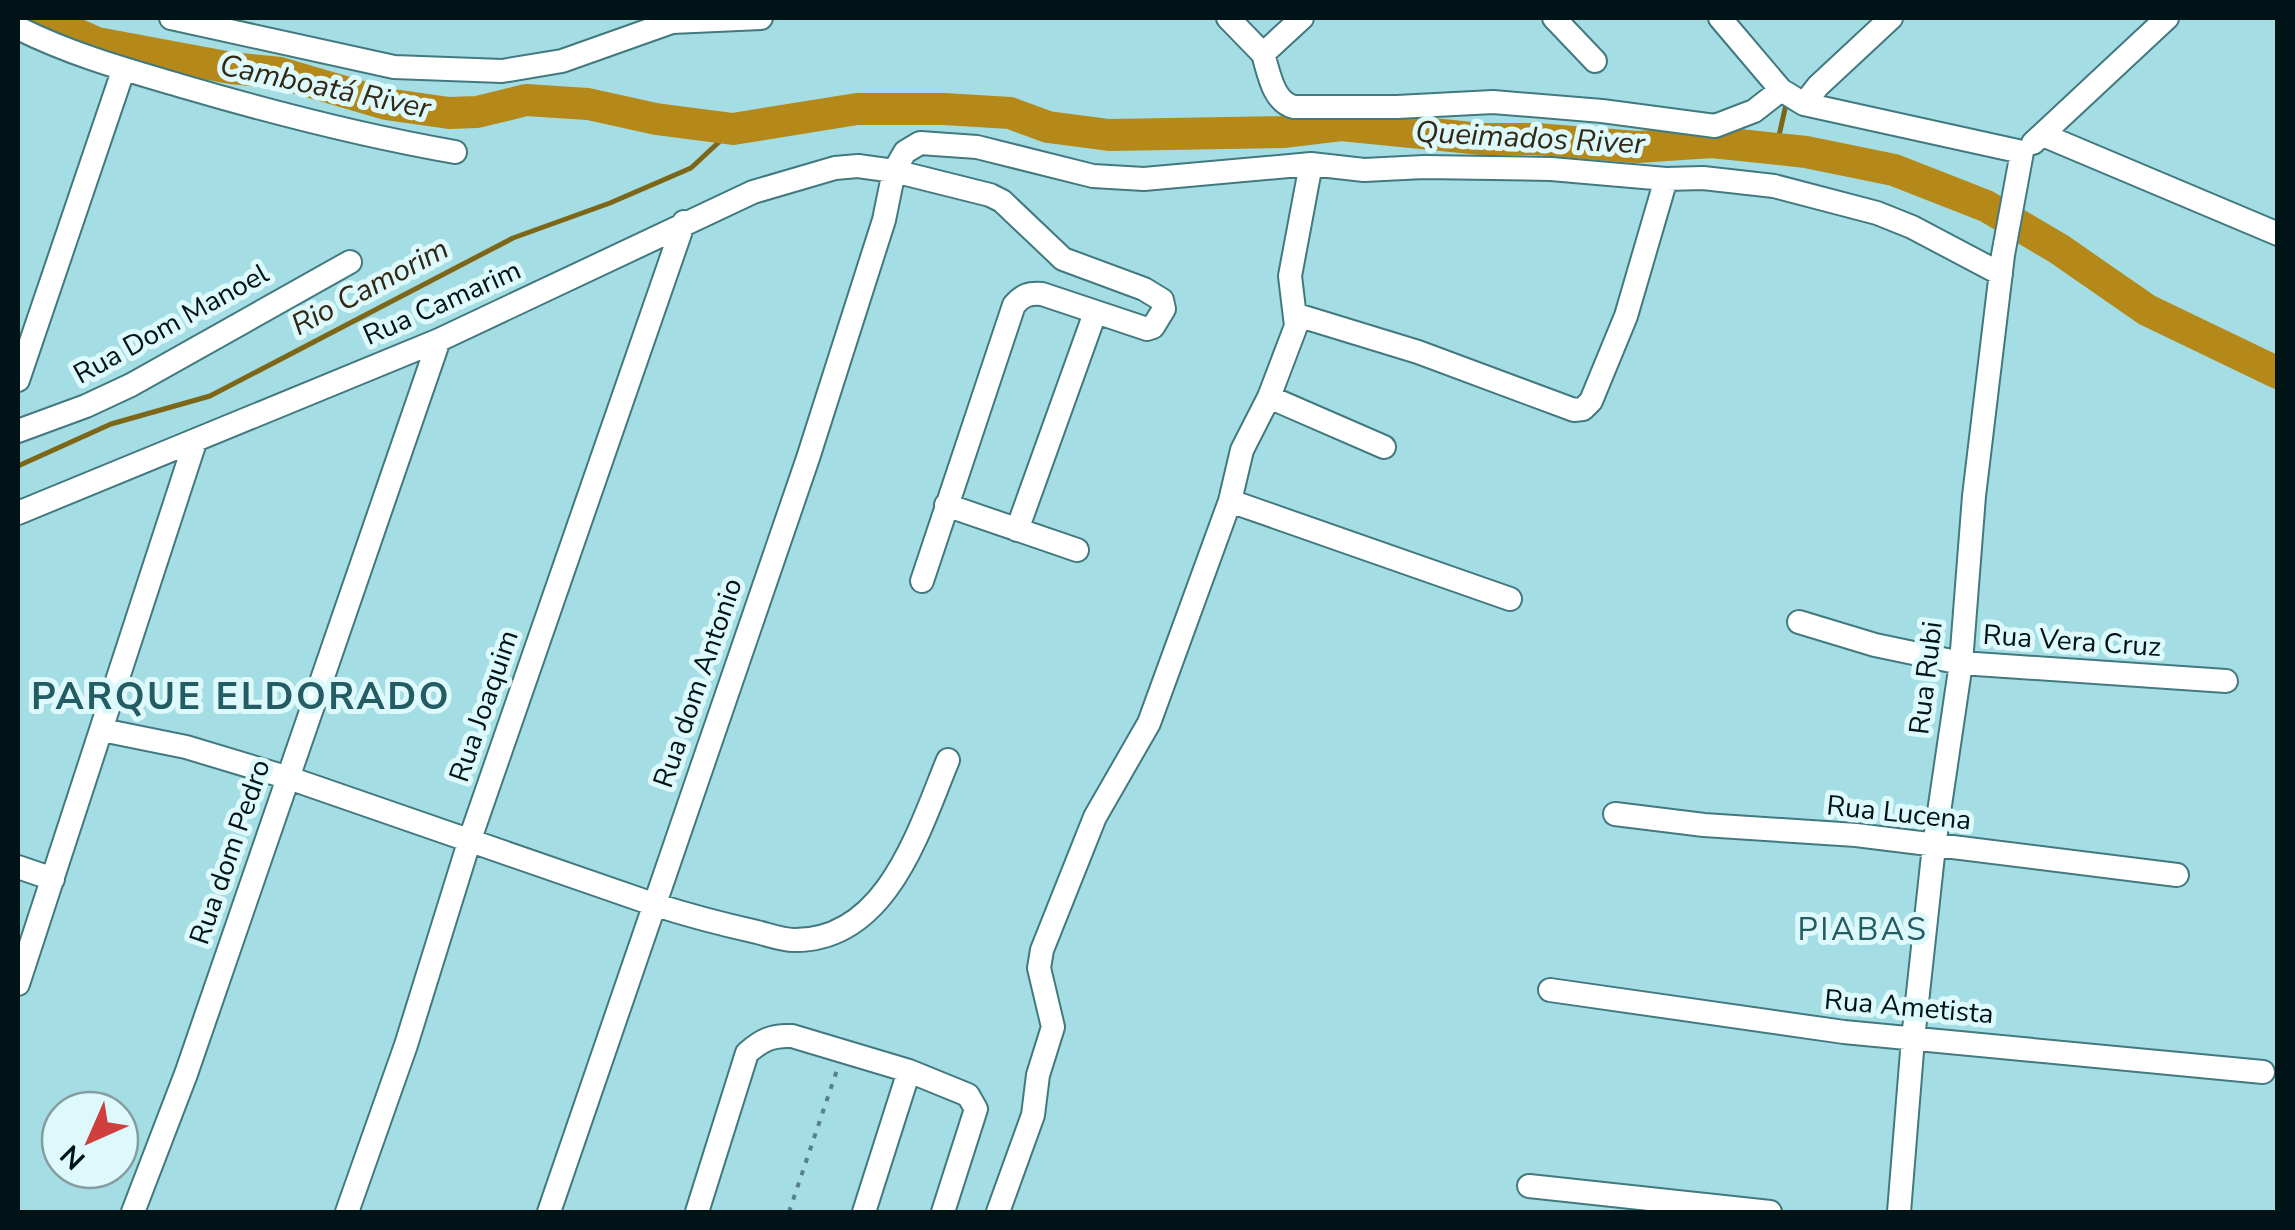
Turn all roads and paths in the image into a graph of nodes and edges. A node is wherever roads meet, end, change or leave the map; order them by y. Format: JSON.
{"nodes":[{"id":1,"x":171,"y":18,"type":"edge"},
{"id":2,"x":761,"y":18,"type":"edge"},
{"id":3,"x":1228,"y":18,"type":"edge"},
{"id":4,"x":1302,"y":18,"type":"edge"},
{"id":5,"x":1554,"y":18,"type":"edge"},
{"id":6,"x":1720,"y":18,"type":"edge"},
{"id":7,"x":1890,"y":18,"type":"edge"},
{"id":8,"x":2166,"y":18,"type":"edge"},
{"id":9,"x":18,"y":28,"type":"edge"},
{"id":10,"x":1262,"y":54,"type":"junction"},
{"id":11,"x":1595,"y":61,"type":"dead end"},
{"id":12,"x":123,"y":71,"type":"junction"},
{"id":13,"x":1790,"y":96,"type":"junction"},
{"id":14,"x":2043,"y":135,"type":"junction"},
{"id":15,"x":455,"y":152,"type":"dead end"},
{"id":16,"x":2022,"y":152,"type":"junction"},
{"id":17,"x":1311,"y":164,"type":"junction"},
{"id":18,"x":894,"y":172,"type":"junction"},
{"id":19,"x":1666,"y":179,"type":"junction"},
{"id":20,"x":684,"y":222,"type":"junction"},
{"id":21,"x":2278,"y":234,"type":"edge"},
{"id":22,"x":350,"y":262,"type":"dead end"},
{"id":23,"x":2002,"y":264,"type":"junction"},
{"id":24,"x":1095,"y":313,"type":"junction"},
{"id":25,"x":1297,"y":315,"type":"junction"},
{"id":26,"x":439,"y":340,"type":"junction"},
{"id":27,"x":18,"y":380,"type":"edge"},
{"id":28,"x":1269,"y":397,"type":"junction"},
{"id":29,"x":18,"y":430,"type":"edge"},
{"id":30,"x":196,"y":442,"type":"junction"},
{"id":31,"x":1384,"y":447,"type":"dead end"},
{"id":32,"x":1230,"y":501,"type":"junction"},
{"id":33,"x":946,"y":505,"type":"junction"},
{"id":34,"x":18,"y":513,"type":"edge"},
{"id":35,"x":1017,"y":530,"type":"junction"},
{"id":36,"x":1077,"y":550,"type":"dead end"},
{"id":37,"x":922,"y":581,"type":"dead end"},
{"id":38,"x":1510,"y":598,"type":"dead end"},
{"id":39,"x":1799,"y":622,"type":"dead end"},
{"id":40,"x":1960,"y":663,"type":"junction"},
{"id":41,"x":2226,"y":681,"type":"dead end"},
{"id":42,"x":102,"y":730,"type":"junction"},
{"id":43,"x":948,"y":760,"type":"dead end"},
{"id":44,"x":288,"y":778,"type":"junction"},
{"id":45,"x":1615,"y":814,"type":"dead end"},
{"id":46,"x":470,"y":839,"type":"junction"},
{"id":47,"x":1934,"y":846,"type":"junction"},
{"id":48,"x":18,"y":867,"type":"edge"},
{"id":49,"x":2177,"y":876,"type":"dead end"},
{"id":50,"x":53,"y":880,"type":"junction"},
{"id":51,"x":653,"y":904,"type":"junction"},
{"id":52,"x":18,"y":984,"type":"edge"},
{"id":53,"x":1550,"y":990,"type":"dead end"},
{"id":54,"x":1913,"y":1039,"type":"junction"},
{"id":55,"x":844,"y":1050,"type":"junction"},
{"id":56,"x":909,"y":1071,"type":"junction"},
{"id":57,"x":2263,"y":1072,"type":"dead end"},
{"id":58,"x":1529,"y":1186,"type":"dead end"},
{"id":59,"x":132,"y":1212,"type":"edge"},
{"id":60,"x":348,"y":1212,"type":"edge"},
{"id":61,"x":548,"y":1212,"type":"edge"},
{"id":62,"x":697,"y":1212,"type":"edge"},
{"id":63,"x":789,"y":1212,"type":"edge"},
{"id":64,"x":864,"y":1212,"type":"edge"},
{"id":65,"x":943,"y":1212,"type":"edge"},
{"id":66,"x":998,"y":1212,"type":"edge"},
{"id":67,"x":1770,"y":1212,"type":"edge"},
{"id":68,"x":1899,"y":1212,"type":"edge"}],
"edges":[{"from":1,"to":2,"type":"street"},
{"from":3,"to":10,"type":"street"},
{"from":4,"to":10,"type":"street"},
{"from":5,"to":11,"type":"street"},
{"from":6,"to":13,"type":"street"},
{"from":7,"to":13,"type":"street"},
{"from":8,"to":14,"type":"street"},
{"from":9,"to":12,"type":"street"},
{"from":10,"to":13,"type":"street"},
{"from":12,"to":15,"type":"street"},
{"from":12,"to":27,"type":"street"},
{"from":13,"to":16,"type":"street"},
{"from":14,"to":16,"type":"street"},
{"from":14,"to":21,"type":"street"},
{"from":16,"to":23,"type":"street","name":"Rua Rubi"},
{"from":17,"to":18,"type":"street"},
{"from":17,"to":19,"type":"street"},
{"from":17,"to":25,"type":"street"},
{"from":18,"to":20,"type":"street","name":"Rua Camarim"},
{"from":18,"to":24,"type":"street","name":"Rua Camarim"},
{"from":18,"to":51,"type":"street","name":"Rua dom Antonio"},
{"from":19,"to":23,"type":"street"},
{"from":19,"to":25,"type":"street"},
{"from":20,"to":26,"type":"street","name":"Rua Camarim"},
{"from":20,"to":46,"type":"street","name":"Rua Joaquim"},
{"from":22,"to":29,"type":"street","name":"Rua Dom Manoel"},
{"from":23,"to":40,"type":"street","name":"Rua Rubi"},
{"from":24,"to":33,"type":"street"},
{"from":24,"to":35,"type":"street"},
{"from":25,"to":28,"type":"street"},
{"from":26,"to":30,"type":"street","name":"Rua Camarim"},
{"from":26,"to":44,"type":"street","name":"Rua dom Pedro"},
{"from":28,"to":31,"type":"street"},
{"from":28,"to":32,"type":"street"},
{"from":30,"to":34,"type":"street","name":"Rua Camarim"},
{"from":30,"to":42,"type":"street"},
{"from":32,"to":38,"type":"street"},
{"from":32,"to":66,"type":"street"},
{"from":33,"to":35,"type":"street"},
{"from":33,"to":37,"type":"street"},
{"from":35,"to":36,"type":"street"},
{"from":39,"to":40,"type":"street","name":"Rua Vera Cruz"},
{"from":40,"to":41,"type":"street","name":"Rua Vera Cruz"},
{"from":40,"to":47,"type":"street","name":"Rua Rubi"},
{"from":42,"to":44,"type":"street"},
{"from":42,"to":50,"type":"street"},
{"from":43,"to":51,"type":"street"},
{"from":44,"to":46,"type":"street"},
{"from":44,"to":59,"type":"street","name":"Rua dom Pedro"},
{"from":45,"to":47,"type":"street","name":"Rua Lucena"},
{"from":46,"to":51,"type":"street"},
{"from":46,"to":60,"type":"street","name":"Rua Joaquim"},
{"from":47,"to":49,"type":"street","name":"Rua Lucena"},
{"from":47,"to":54,"type":"street","name":"Rua Rubi"},
{"from":48,"to":50,"type":"street"},
{"from":50,"to":52,"type":"street"},
{"from":51,"to":61,"type":"street","name":"Rua dom Antonio"},
{"from":53,"to":54,"type":"street","name":"Rua Ametista"},
{"from":54,"to":57,"type":"street","name":"Rua Ametista"},
{"from":54,"to":68,"type":"street","name":"Rua Rubi"},
{"from":55,"to":56,"type":"street"},
{"from":55,"to":62,"type":"street"},
{"from":55,"to":63,"type":"path"},
{"from":56,"to":64,"type":"street"},
{"from":56,"to":65,"type":"street"},
{"from":58,"to":67,"type":"street"}]}
